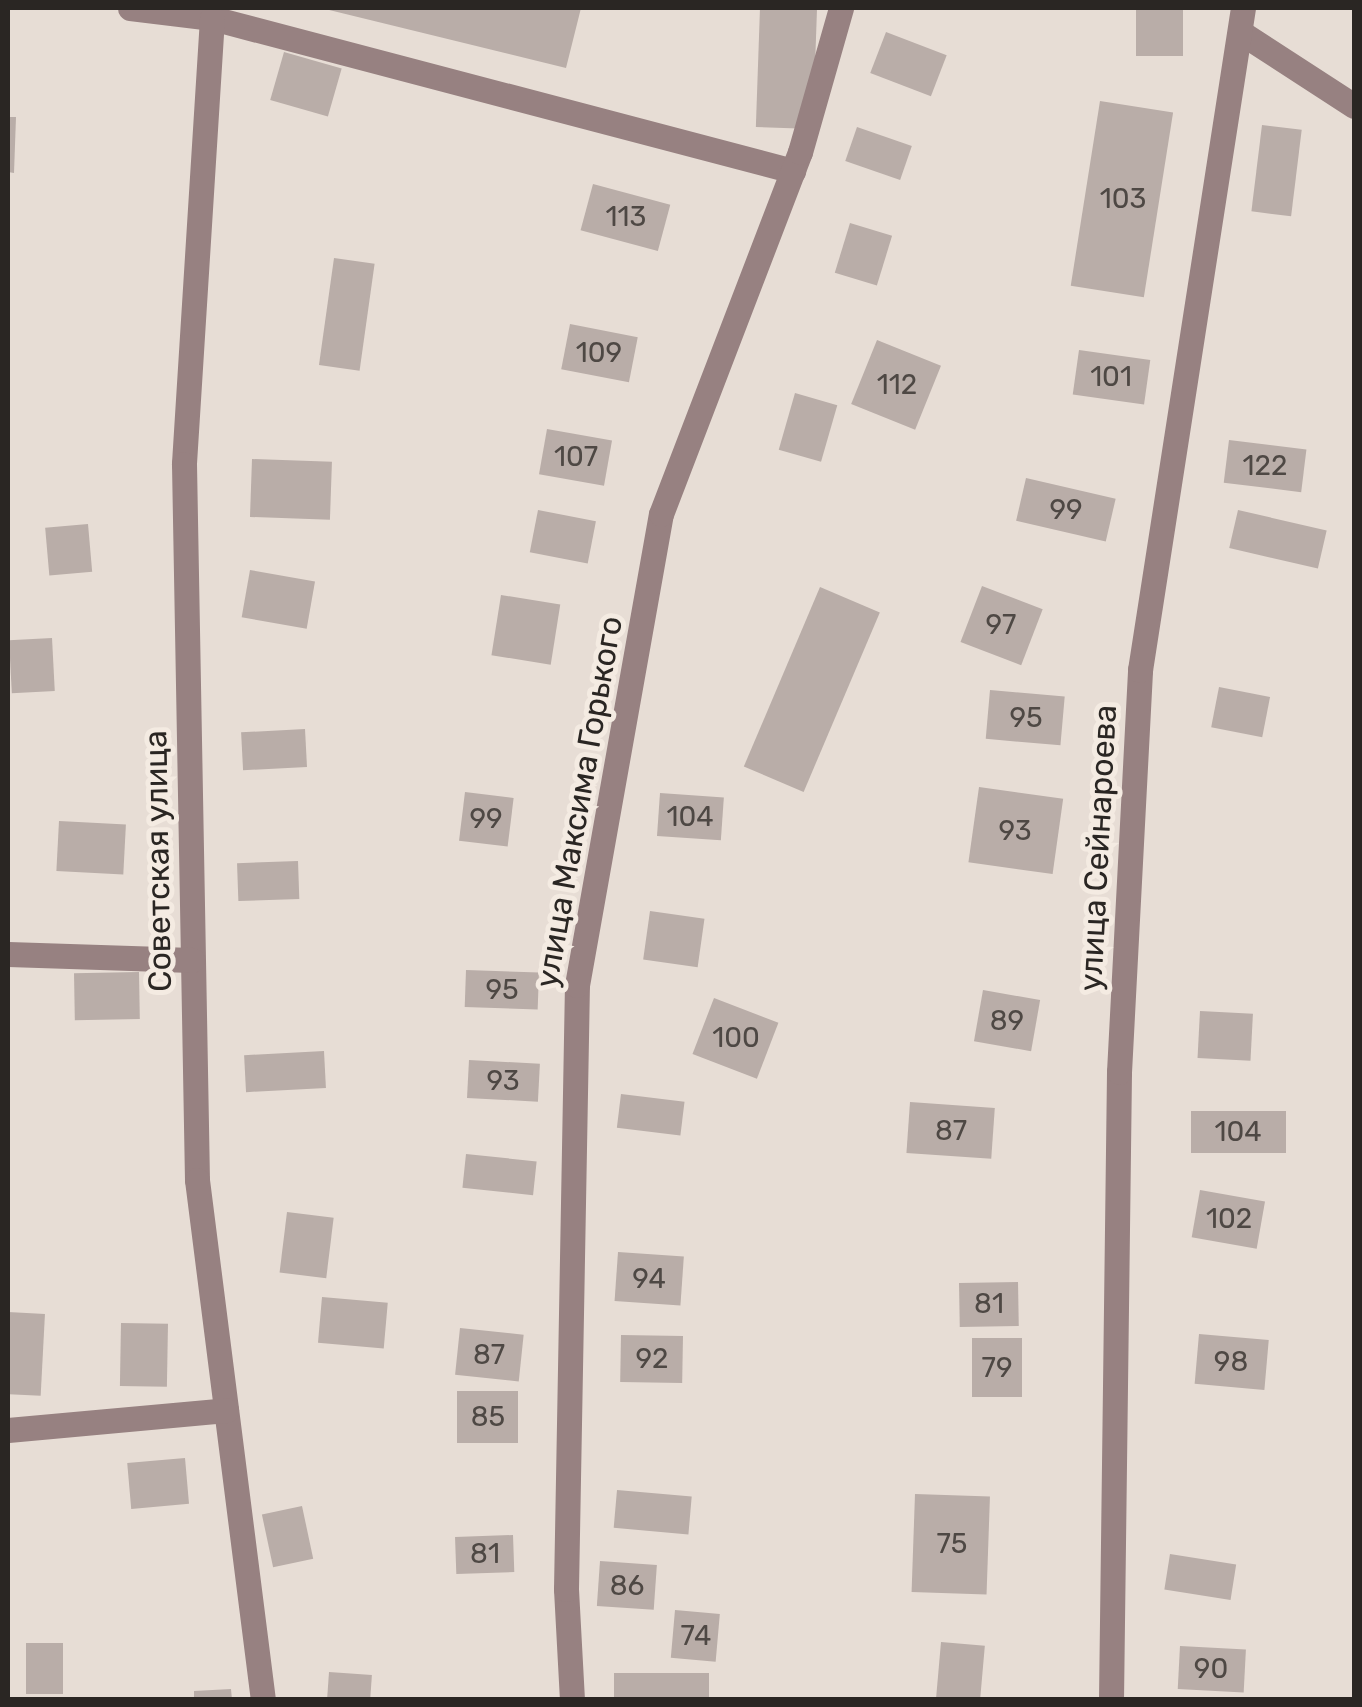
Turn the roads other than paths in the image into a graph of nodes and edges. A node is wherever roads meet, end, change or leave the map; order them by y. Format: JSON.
{"nodes":[{"id":1,"x":130,"y":8,"type":"edge"},
{"id":2,"x":841,"y":8,"type":"edge"},
{"id":3,"x":212,"y":18,"type":"junction"},
{"id":4,"x":1241,"y":20,"type":"edge"},
{"id":5,"x":1354,"y":106,"type":"edge"},
{"id":6,"x":792,"y":170,"type":"junction"},
{"id":7,"x":8,"y":954,"type":"edge"},
{"id":8,"x":192,"y":960,"type":"junction"},
{"id":9,"x":226,"y":1410,"type":"junction"},
{"id":10,"x":8,"y":1430,"type":"edge"},
{"id":11,"x":263,"y":1700,"type":"edge"},
{"id":12,"x":572,"y":1700,"type":"edge"},
{"id":13,"x":1111,"y":1700,"type":"edge"}],
"edges":[{"from":1,"to":3,"type":"street"},
{"from":2,"to":6,"type":"street","name":"улица Максима Горького"},
{"from":3,"to":6,"type":"street"},
{"from":3,"to":8,"type":"street","name":"Советская улица"},
{"from":4,"to":5,"type":"street"},
{"from":4,"to":13,"type":"street","name":"улица Сейнароева"},
{"from":6,"to":12,"type":"street","name":"улица Максима Горького"},
{"from":7,"to":8,"type":"street"},
{"from":8,"to":9,"type":"street","name":"Советская улица"},
{"from":9,"to":10,"type":"street"},
{"from":9,"to":11,"type":"street","name":"Советская улица"}]}
